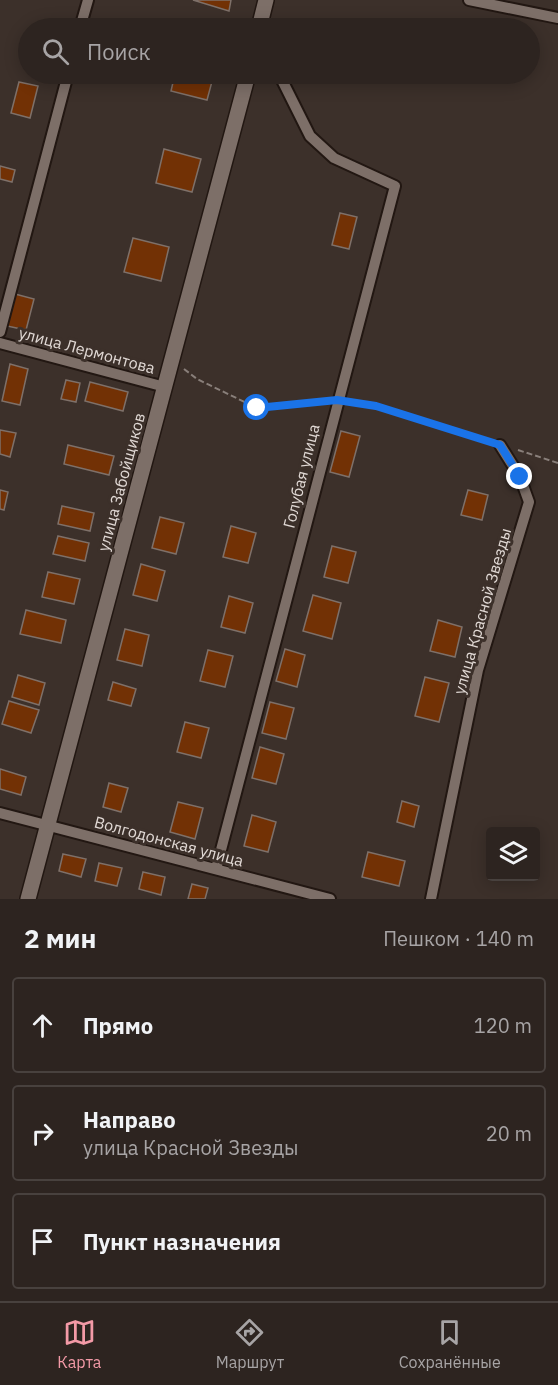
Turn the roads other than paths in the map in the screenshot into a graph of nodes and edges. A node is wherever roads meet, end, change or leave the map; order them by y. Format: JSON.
{"nodes":[{"id":1,"x":88,"y":0,"type":"edge"},
{"id":2,"x":266,"y":0,"type":"edge"},
{"id":3,"x":469,"y":0,"type":"edge"},
{"id":4,"x":83,"y":18,"type":"edge"},
{"id":5,"x":262,"y":18,"type":"edge"},
{"id":6,"x":558,"y":18,"type":"edge"},
{"id":7,"x":65,"y":84,"type":"edge"},
{"id":8,"x":245,"y":84,"type":"edge"},
{"id":9,"x":284,"y":84,"type":"edge"},
{"id":10,"x":0,"y":332,"type":"edge"},
{"id":11,"x":0,"y":343,"type":"edge"},
{"id":12,"x":165,"y":387,"type":"junction"},
{"id":13,"x":500,"y":445,"type":"road end"},
{"id":14,"x":0,"y":813,"type":"edge"},
{"id":15,"x":47,"y":825,"type":"junction"},
{"id":16,"x":216,"y":869,"type":"junction"},
{"id":17,"x":28,"y":899,"type":"edge"},
{"id":18,"x":330,"y":899,"type":"edge"},
{"id":19,"x":431,"y":899,"type":"edge"}],
"edges":[{"from":1,"to":4,"type":"street"},
{"from":2,"to":5,"type":"street"},
{"from":3,"to":6,"type":"street"},
{"from":7,"to":10,"type":"street"},
{"from":8,"to":12,"type":"street","name":"улица Забойщиков"},
{"from":9,"to":16,"type":"street","name":"Голубая улица"},
{"from":11,"to":12,"type":"street","name":"улица Лермонтова"},
{"from":12,"to":15,"type":"street","name":"улица Забойщиков"},
{"from":13,"to":19,"type":"street","name":"улица Красной Звезды"},
{"from":14,"to":15,"type":"street","name":"Волгодонская улица"},
{"from":15,"to":16,"type":"street","name":"Волгодонская улица"},
{"from":15,"to":17,"type":"street","name":"улица Забойщиков"},
{"from":16,"to":18,"type":"street","name":"Волгодонская улица"}]}
